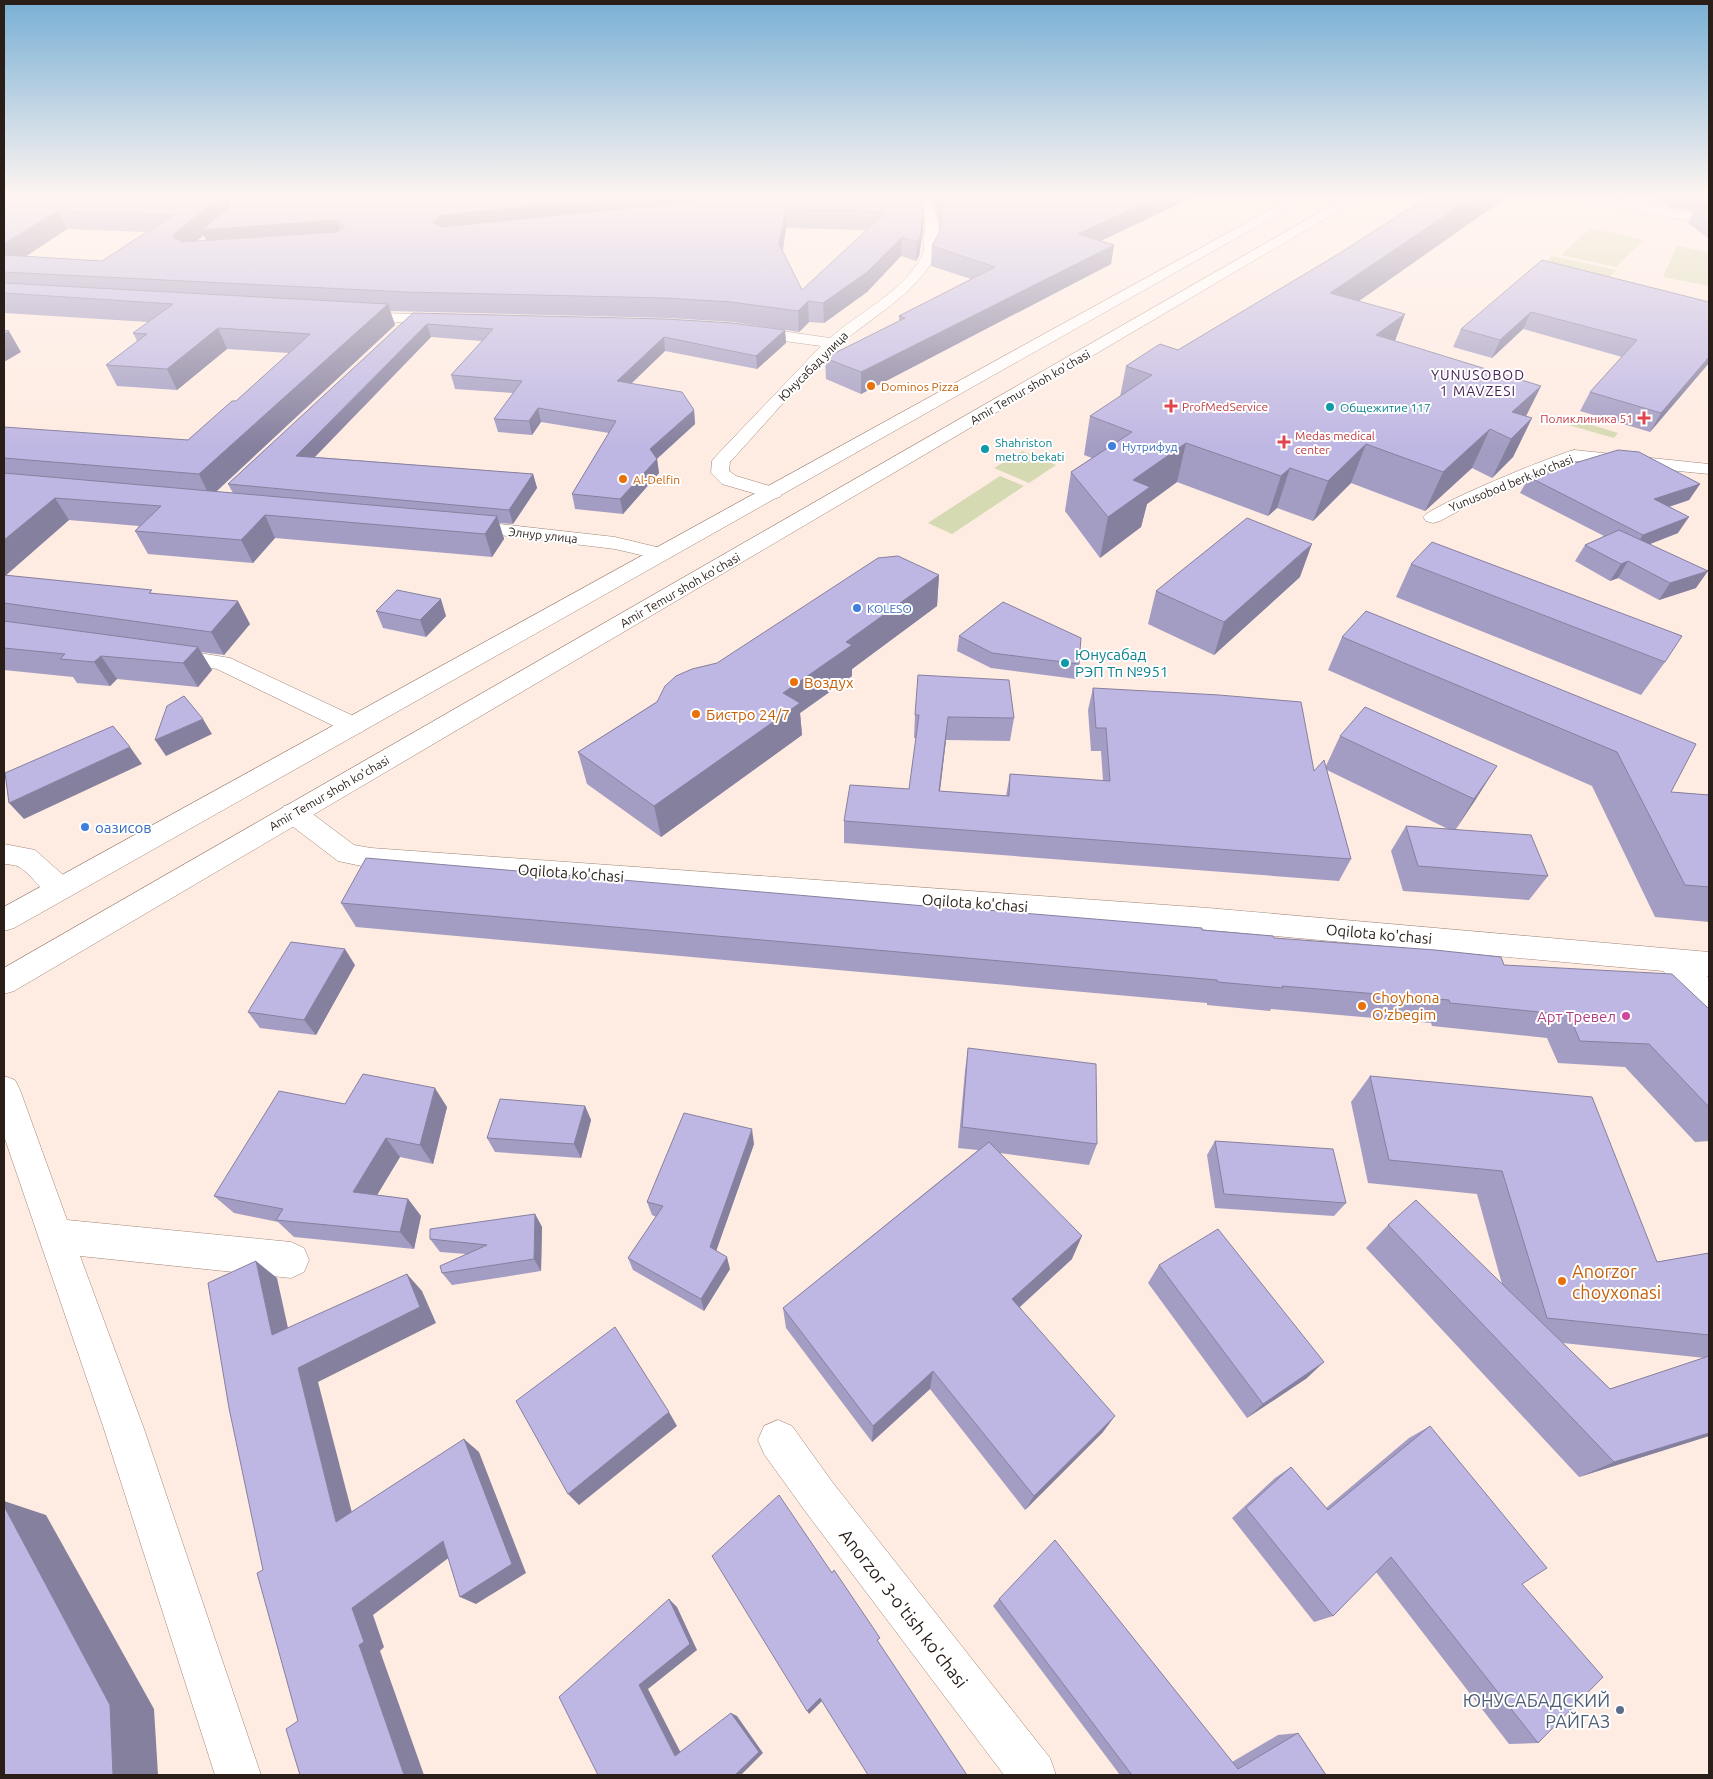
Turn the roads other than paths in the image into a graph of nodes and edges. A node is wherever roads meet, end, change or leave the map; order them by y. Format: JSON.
{"nodes":[{"id":1,"x":913,"y":280,"type":"edge"},
{"id":2,"x":1172,"y":280,"type":"edge"},
{"id":3,"x":1188,"y":280,"type":"edge"},
{"id":4,"x":344,"y":315,"type":"edge"},
{"id":5,"x":412,"y":319,"type":"junction"},
{"id":6,"x":460,"y":320,"type":"edge"},
{"id":7,"x":733,"y":329,"type":"edge"},
{"id":8,"x":398,"y":332,"type":"edge"},
{"id":9,"x":833,"y":343,"type":"junction"},
{"id":10,"x":1709,"y":469,"type":"edge"},
{"id":11,"x":773,"y":493,"type":"junction"},
{"id":12,"x":1433,"y":517,"type":"dead end"},
{"id":13,"x":441,"y":524,"type":"edge"},
{"id":14,"x":662,"y":554,"type":"junction"},
{"id":15,"x":146,"y":652,"type":"edge"},
{"id":16,"x":354,"y":726,"type":"junction"},
{"id":17,"x":293,"y":813,"type":"junction"},
{"id":18,"x":4,"y":854,"type":"edge"},
{"id":19,"x":61,"y":889,"type":"junction"},
{"id":20,"x":4,"y":920,"type":"edge"},
{"id":21,"x":1670,"y":960,"type":"junction"},
{"id":22,"x":1709,"y":964,"type":"edge"},
{"id":23,"x":4,"y":982,"type":"edge"},
{"id":24,"x":1709,"y":996,"type":"edge"},
{"id":25,"x":4,"y":1090,"type":"edge"},
{"id":26,"x":55,"y":1236,"type":"junction"},
{"id":27,"x":291,"y":1260,"type":"dead end"},
{"id":28,"x":778,"y":1440,"type":"dead end"},
{"id":29,"x":238,"y":1775,"type":"edge"},
{"id":30,"x":1032,"y":1775,"type":"edge"}],
"edges":[{"from":1,"to":9,"type":"main road","name":"Юнусабад улица"},
{"from":2,"to":11,"type":"main road","name":"Amir Temur shoh ko'chasi"},
{"from":3,"to":17,"type":"main road","name":"Amir Temur shoh ko'chasi"},
{"from":4,"to":5,"type":"main road"},
{"from":5,"to":6,"type":"main road"},
{"from":5,"to":8,"type":"main road"},
{"from":7,"to":9,"type":"main road"},
{"from":9,"to":11,"type":"main road","name":"Юнусабад улица"},
{"from":10,"to":12,"type":"main road","name":"Yunusobod berk ko'chasi"},
{"from":11,"to":14,"type":"main road","name":"Amir Temur shoh ko'chasi"},
{"from":13,"to":14,"type":"main road","name":"Элнур улица"},
{"from":14,"to":16,"type":"main road","name":"Amir Temur shoh ko'chasi"},
{"from":15,"to":16,"type":"main road"},
{"from":16,"to":19,"type":"main road","name":"Amir Temur shoh ko'chasi"},
{"from":17,"to":21,"type":"main road","name":"Oqilota ko'chasi"},
{"from":17,"to":23,"type":"main road","name":"Amir Temur shoh ko'chasi"},
{"from":18,"to":19,"type":"main road"},
{"from":19,"to":20,"type":"main road","name":"Amir Temur shoh ko'chasi"},
{"from":21,"to":22,"type":"main road","name":"Oqilota ko'chasi"},
{"from":21,"to":24,"type":"main road"},
{"from":25,"to":26,"type":"main road"},
{"from":26,"to":27,"type":"main road"},
{"from":26,"to":29,"type":"main road"},
{"from":28,"to":30,"type":"main road","name":"Anorzor 3-o'tish ko'chasi"}]}
